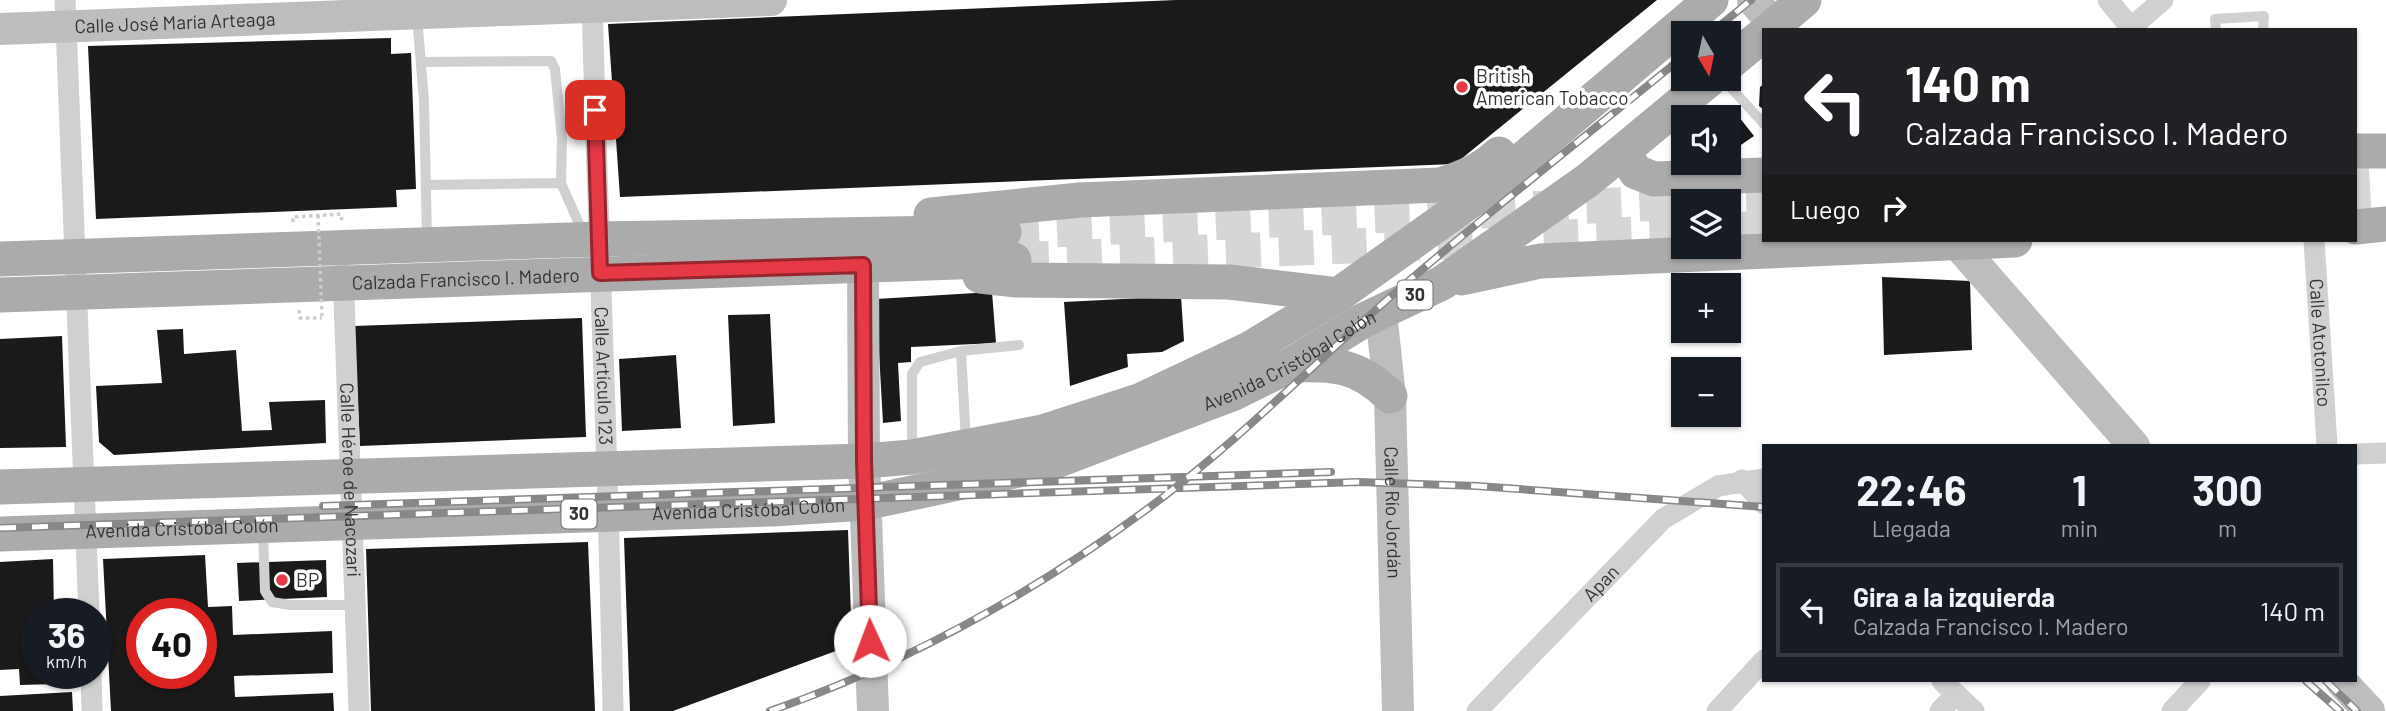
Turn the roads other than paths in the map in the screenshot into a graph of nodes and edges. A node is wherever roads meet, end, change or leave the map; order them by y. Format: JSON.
{"nodes":[{"id":1,"x":771,"y":0,"type":"edge"},
{"id":2,"x":1676,"y":0,"type":"edge"},
{"id":3,"x":1711,"y":0,"type":"edge"},
{"id":4,"x":1804,"y":0,"type":"edge"},
{"id":5,"x":2108,"y":0,"type":"edge"},
{"id":6,"x":2163,"y":0,"type":"edge"},
{"id":7,"x":592,"y":4,"type":"edge"},
{"id":8,"x":330,"y":8,"type":"edge"},
{"id":9,"x":66,"y":13,"type":"edge"},
{"id":10,"x":416,"y":14,"type":"junction"},
{"id":11,"x":1768,"y":24,"type":"edge"},
{"id":12,"x":2129,"y":28,"type":"edge"},
{"id":13,"x":2131,"y":28,"type":"edge"},
{"id":14,"x":2216,"y":28,"type":"edge"},
{"id":15,"x":2263,"y":28,"type":"edge"},
{"id":16,"x":0,"y":29,"type":"edge"},
{"id":17,"x":1762,"y":30,"type":"edge"},
{"id":18,"x":1741,"y":51,"type":"edge"},
{"id":19,"x":422,"y":62,"type":"junction"},
{"id":20,"x":1696,"y":91,"type":"edge"},
{"id":21,"x":1734,"y":91,"type":"edge"},
{"id":22,"x":1762,"y":122,"type":"edge"},
{"id":23,"x":1622,"y":152,"type":"junction"},
{"id":24,"x":1762,"y":175,"type":"edge"},
{"id":25,"x":561,"y":183,"type":"junction"},
{"id":26,"x":427,"y":186,"type":"junction"},
{"id":27,"x":883,"y":235,"type":"junction"},
{"id":28,"x":593,"y":239,"type":"junction"},
{"id":29,"x":1955,"y":242,"type":"edge"},
{"id":30,"x":2314,"y":242,"type":"edge"},
{"id":31,"x":428,"y":245,"type":"junction"},
{"id":32,"x":342,"y":248,"type":"junction"},
{"id":33,"x":73,"y":256,"type":"junction"},
{"id":34,"x":0,"y":259,"type":"edge"},
{"id":35,"x":944,"y":263,"type":"junction"},
{"id":36,"x":863,"y":265,"type":"junction"},
{"id":37,"x":600,"y":273,"type":"junction"},
{"id":38,"x":344,"y":283,"type":"junction"},
{"id":39,"x":1442,"y":283,"type":"junction"},
{"id":40,"x":75,"y":292,"type":"junction"},
{"id":41,"x":0,"y":295,"type":"edge"},
{"id":42,"x":1338,"y":295,"type":"junction"},
{"id":43,"x":1381,"y":313,"type":"junction"},
{"id":44,"x":1019,"y":345,"type":"dead end"},
{"id":45,"x":961,"y":351,"type":"junction"},
{"id":46,"x":1291,"y":365,"type":"junction"},
{"id":47,"x":1390,"y":396,"type":"junction"},
{"id":48,"x":1143,"y":414,"type":"junction"},
{"id":49,"x":2132,"y":444,"type":"edge"},
{"id":50,"x":2327,"y":444,"type":"edge"},
{"id":51,"x":967,"y":448,"type":"junction"},
{"id":52,"x":2386,"y":453,"type":"edge"},
{"id":53,"x":2357,"y":454,"type":"edge"},
{"id":54,"x":912,"y":457,"type":"junction"},
{"id":55,"x":864,"y":461,"type":"junction"},
{"id":56,"x":609,"y":468,"type":"junction"},
{"id":57,"x":351,"y":477,"type":"junction"},
{"id":58,"x":1762,"y":479,"type":"edge"},
{"id":59,"x":1742,"y":480,"type":"junction"},
{"id":60,"x":83,"y":484,"type":"junction"},
{"id":61,"x":0,"y":486,"type":"edge"},
{"id":62,"x":1762,"y":502,"type":"edge"},
{"id":63,"x":865,"y":503,"type":"junction"},
{"id":64,"x":610,"y":513,"type":"junction"},
{"id":65,"x":352,"y":522,"type":"junction"},
{"id":66,"x":263,"y":525,"type":"junction"},
{"id":67,"x":86,"y":531,"type":"junction"},
{"id":68,"x":0,"y":534,"type":"edge"},
{"id":69,"x":88,"y":598,"type":"edge"},
{"id":70,"x":355,"y":605,"type":"junction"},
{"id":71,"x":1762,"y":662,"type":"edge"},
{"id":72,"x":2199,"y":682,"type":"edge"},
{"id":73,"x":2342,"y":682,"type":"edge"},
{"id":74,"x":1949,"y":687,"type":"edge"},
{"id":75,"x":91,"y":689,"type":"edge"},
{"id":76,"x":92,"y":711,"type":"edge"},
{"id":77,"x":359,"y":711,"type":"edge"},
{"id":78,"x":613,"y":711,"type":"edge"},
{"id":79,"x":873,"y":711,"type":"edge"},
{"id":80,"x":1398,"y":711,"type":"edge"},
{"id":81,"x":1477,"y":711,"type":"edge"},
{"id":82,"x":1717,"y":711,"type":"edge"},
{"id":83,"x":1940,"y":711,"type":"edge"},
{"id":84,"x":1974,"y":711,"type":"edge"},
{"id":85,"x":2172,"y":711,"type":"edge"},
{"id":86,"x":2369,"y":711,"type":"edge"}],
"edges":[{"from":1,"to":7,"type":"street","name":"Calle José María Arteaga"},
{"from":2,"to":27,"type":"main road"},
{"from":3,"to":42,"type":"main road","name":"Avenida Cristóbal Colón","number":"30"},
{"from":4,"to":11,"type":"main road"},
{"from":5,"to":12,"type":"street"},
{"from":6,"to":13,"type":"street"},
{"from":7,"to":10,"type":"street","name":"Calle José María Arteaga"},
{"from":7,"to":28,"type":"street","name":"Calle Artículo 123"},
{"from":8,"to":9,"type":"street","name":"Calle José María Arteaga"},
{"from":8,"to":10,"type":"street","name":"Calle José María Arteaga"},
{"from":9,"to":16,"type":"street","name":"Calle José María Arteaga"},
{"from":9,"to":33,"type":"street"},
{"from":10,"to":19,"type":"lane"},
{"from":14,"to":15,"type":"lane"},
{"from":17,"to":18,"type":"main road"},
{"from":19,"to":25,"type":"lane"},
{"from":19,"to":26,"type":"lane"},
{"from":20,"to":23,"type":"main road","number":"30"},
{"from":21,"to":22,"type":"lane"},
{"from":23,"to":24,"type":"main road"},
{"from":23,"to":39,"type":"main road","name":"Avenida Cristóbal Colón","number":"30"},
{"from":25,"to":26,"type":"lane"},
{"from":25,"to":28,"type":"lane"},
{"from":26,"to":31,"type":"lane"},
{"from":27,"to":28,"type":"main road","name":"Calzada Francisco I. Madero"},
{"from":27,"to":35,"type":"main road","name":"Calzada Francisco I. Madero"},
{"from":28,"to":31,"type":"main road","name":"Calzada Francisco I. Madero"},
{"from":28,"to":37,"type":"street","name":"Calle Artículo 123"},
{"from":29,"to":39,"type":"main road"},
{"from":29,"to":49,"type":"street"},
{"from":30,"to":50,"type":"street","name":"Calle Atotonilco"},
{"from":31,"to":32,"type":"main road","name":"Calzada Francisco I. Madero"},
{"from":32,"to":33,"type":"main road","name":"Calzada Francisco I. Madero"},
{"from":32,"to":38,"type":"street","name":"Calle Héroe de Nacozari"},
{"from":33,"to":34,"type":"main road","name":"Calzada Francisco I. Madero"},
{"from":33,"to":40,"type":"street"},
{"from":35,"to":36,"type":"main road","name":"Calzada Francisco I. Madero"},
{"from":35,"to":42,"type":"main road"},
{"from":36,"to":37,"type":"main road","name":"Calzada Francisco I. Madero"},
{"from":36,"to":55,"type":"street"},
{"from":37,"to":38,"type":"main road","name":"Calzada Francisco I. Madero"},
{"from":37,"to":56,"type":"street","name":"Calle Artículo 123"},
{"from":38,"to":40,"type":"main road","name":"Calzada Francisco I. Madero"},
{"from":38,"to":57,"type":"street","name":"Calle Héroe de Nacozari"},
{"from":39,"to":43,"type":"main road","name":"Avenida Cristóbal Colón","number":"30"},
{"from":40,"to":41,"type":"main road","name":"Calzada Francisco I. Madero"},
{"from":40,"to":60,"type":"street"},
{"from":42,"to":48,"type":"main road","name":"Avenida Cristóbal Colón","number":"30"},
{"from":43,"to":46,"type":"main road","name":"Avenida Cristóbal Colón","number":"30"},
{"from":43,"to":47,"type":"street","name":"Calle Río Jordán"},
{"from":44,"to":45,"type":"lane"},
{"from":45,"to":51,"type":"lane"},
{"from":45,"to":54,"type":"lane"},
{"from":46,"to":47,"type":"main road"},
{"from":46,"to":48,"type":"main road","name":"Avenida Cristóbal Colón","number":"30"},
{"from":47,"to":80,"type":"street","name":"Calle Río Jordán"},
{"from":48,"to":51,"type":"main road","name":"Avenida Cristóbal Colón","number":"30"},
{"from":48,"to":63,"type":"main road","name":"Avenida Cristóbal Colón","number":"30"},
{"from":51,"to":54,"type":"main road","name":"Avenida Cristóbal Colón","number":"30"},
{"from":52,"to":53,"type":"street"},
{"from":54,"to":55,"type":"main road","name":"Avenida Cristóbal Colón","number":"30"},
{"from":55,"to":56,"type":"main road","name":"Avenida Cristóbal Colón","number":"30"},
{"from":55,"to":63,"type":"street"},
{"from":56,"to":57,"type":"main road","name":"Avenida Cristóbal Colón","number":"30"},
{"from":56,"to":64,"type":"street","name":"Calle Artículo 123"},
{"from":57,"to":60,"type":"main road","name":"Avenida Cristóbal Colón","number":"30"},
{"from":57,"to":65,"type":"street","name":"Calle Héroe de Nacozari"},
{"from":58,"to":59,"type":"street","name":"Apan"},
{"from":59,"to":62,"type":"street"},
{"from":59,"to":81,"type":"street","name":"Apan"},
{"from":60,"to":61,"type":"main road","name":"Avenida Cristóbal Colón","number":"30"},
{"from":60,"to":67,"type":"street"},
{"from":63,"to":64,"type":"main road","name":"Avenida Cristóbal Colón","number":"30"},
{"from":63,"to":79,"type":"street"},
{"from":64,"to":65,"type":"main road","name":"Avenida Cristóbal Colón","number":"30"},
{"from":64,"to":78,"type":"street","name":"Calle Artículo 123"},
{"from":65,"to":66,"type":"main road","name":"Avenida Cristóbal Colón","number":"30"},
{"from":65,"to":70,"type":"street","name":"Calle Héroe de Nacozari"},
{"from":66,"to":67,"type":"main road","name":"Avenida Cristóbal Colón","number":"30"},
{"from":66,"to":70,"type":"lane"},
{"from":67,"to":68,"type":"main road","name":"Avenida Cristóbal Colón","number":"30"},
{"from":67,"to":69,"type":"street"},
{"from":70,"to":77,"type":"street","name":"Calle Héroe de Nacozari"},
{"from":71,"to":82,"type":"street"},
{"from":72,"to":85,"type":"street"},
{"from":73,"to":86,"type":"street"},
{"from":74,"to":83,"type":"street"},
{"from":74,"to":84,"type":"street"},
{"from":75,"to":76,"type":"street"}]}
